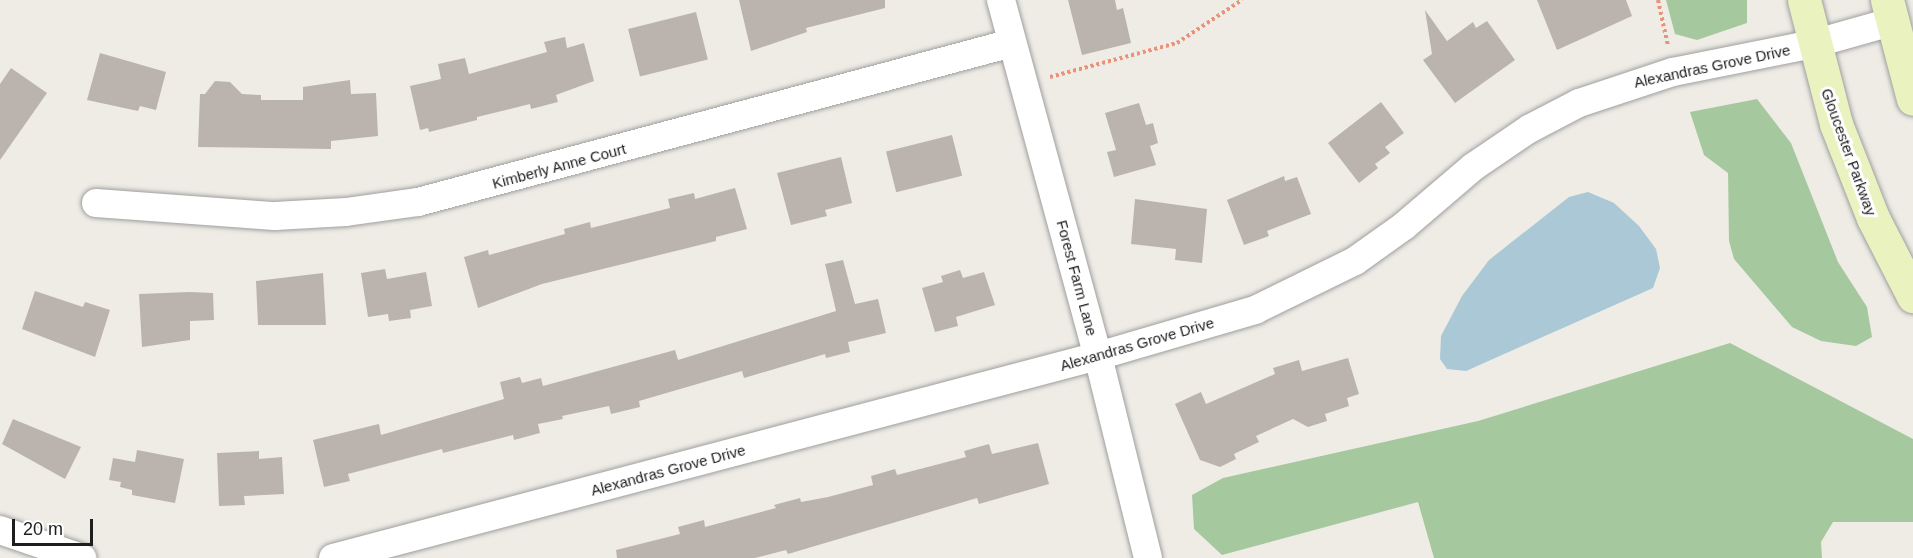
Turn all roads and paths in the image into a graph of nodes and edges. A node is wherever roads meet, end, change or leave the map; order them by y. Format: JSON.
{"nodes":[{"id":1,"x":1001,"y":0,"type":"edge"},
{"id":2,"x":1242,"y":0,"type":"edge"},
{"id":3,"x":1658,"y":0,"type":"edge"},
{"id":4,"x":1804,"y":0,"type":"edge"},
{"id":5,"x":1889,"y":11,"type":"edge"},
{"id":6,"x":1012,"y":43,"type":"junction"},
{"id":7,"x":1814,"y":44,"type":"junction"},
{"id":8,"x":1673,"y":72,"type":"junction"},
{"id":9,"x":1023,"y":84,"type":"junction"},
{"id":10,"x":1913,"y":99,"type":"edge"},
{"id":11,"x":96,"y":203,"type":"dead end"},
{"id":12,"x":1913,"y":296,"type":"edge"},
{"id":13,"x":1098,"y":356,"type":"junction"},
{"id":14,"x":0,"y":530,"type":"edge"},
{"id":15,"x":82,"y":558,"type":"edge"},
{"id":16,"x":333,"y":558,"type":"edge"},
{"id":17,"x":1148,"y":558,"type":"edge"}],
"edges":[{"from":1,"to":6,"type":"street","name":"Forest Farm Lane"},
{"from":2,"to":9,"type":"path"},
{"from":3,"to":8,"type":"path"},
{"from":4,"to":7,"type":"main road","name":"Gloucester Parkway"},
{"from":5,"to":7,"type":"street","name":"Alexandras Grove Drive"},
{"from":5,"to":10,"type":"main road"},
{"from":6,"to":9,"type":"street","name":"Forest Farm Lane"},
{"from":6,"to":11,"type":"street","name":"Kimberly Anne Court"},
{"from":7,"to":8,"type":"street","name":"Alexandras Grove Drive"},
{"from":7,"to":12,"type":"main road","name":"Gloucester Parkway"},
{"from":8,"to":13,"type":"street","name":"Alexandras Grove Drive"},
{"from":9,"to":13,"type":"street","name":"Forest Farm Lane"},
{"from":13,"to":16,"type":"street","name":"Alexandras Grove Drive"},
{"from":13,"to":17,"type":"street","name":"Forest Farm Lane"},
{"from":14,"to":15,"type":"street"}]}
